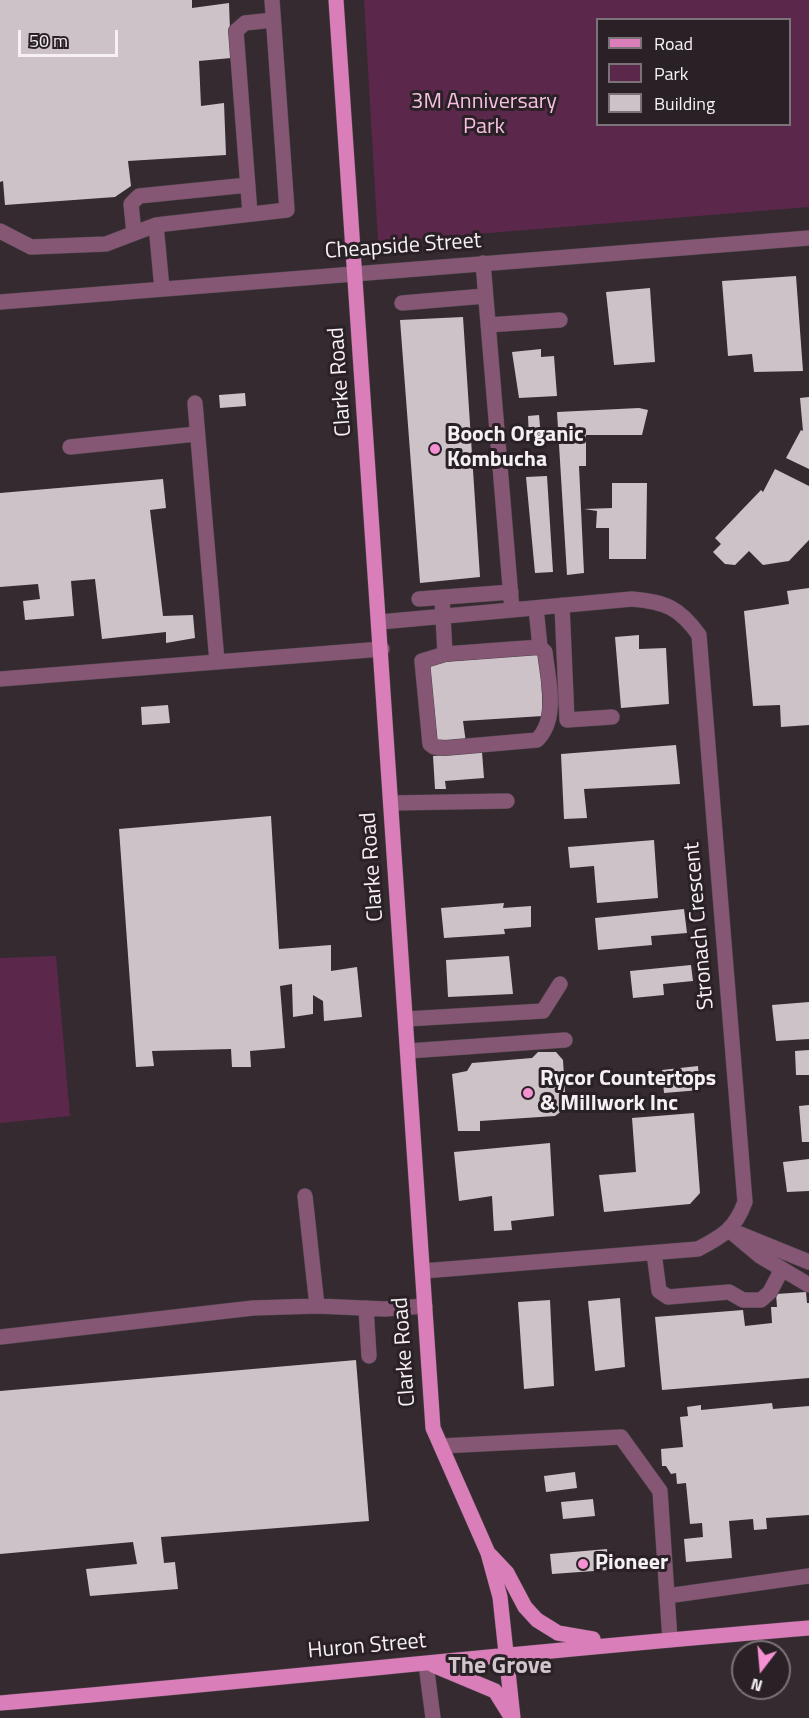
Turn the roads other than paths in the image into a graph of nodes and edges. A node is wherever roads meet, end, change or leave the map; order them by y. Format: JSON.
{"nodes":[{"id":1,"x":272,"y":0,"type":"edge"},
{"id":2,"x":336,"y":0,"type":"edge"},
{"id":3,"x":273,"y":20,"type":"junction"},
{"id":4,"x":248,"y":185,"type":"junction"},
{"id":5,"x":250,"y":214,"type":"junction"},
{"id":6,"x":156,"y":225,"type":"junction"},
{"id":7,"x":0,"y":231,"type":"edge"},
{"id":8,"x":134,"y":233,"type":"junction"},
{"id":9,"x":809,"y":238,"type":"edge"},
{"id":10,"x":483,"y":263,"type":"junction"},
{"id":11,"x":356,"y":273,"type":"junction"},
{"id":12,"x":162,"y":289,"type":"junction"},
{"id":13,"x":485,"y":296,"type":"junction"},
{"id":14,"x":0,"y":302,"type":"edge"},
{"id":15,"x":402,"y":303,"type":"dead end"},
{"id":16,"x":560,"y":320,"type":"dead end"},
{"id":17,"x":488,"y":325,"type":"junction"},
{"id":18,"x":195,"y":403,"type":"dead end"},
{"id":19,"x":196,"y":434,"type":"junction"},
{"id":20,"x":70,"y":447,"type":"dead end"},
{"id":21,"x":511,"y":592,"type":"junction"},
{"id":22,"x":442,"y":597,"type":"junction"},
{"id":23,"x":419,"y":599,"type":"dead end"},
{"id":24,"x":562,"y":605,"type":"junction"},
{"id":25,"x":536,"y":608,"type":"junction"},
{"id":26,"x":512,"y":610,"type":"junction"},
{"id":27,"x":444,"y":616,"type":"junction"},
{"id":28,"x":380,"y":622,"type":"junction"},
{"id":29,"x":540,"y":647,"type":"junction"},
{"id":30,"x":382,"y":648,"type":"junction"},
{"id":31,"x":445,"y":654,"type":"junction"},
{"id":32,"x":217,"y":662,"type":"junction"},
{"id":33,"x":0,"y":679,"type":"edge"},
{"id":34,"x":612,"y":717,"type":"dead end"},
{"id":35,"x":507,"y":801,"type":"dead end"},
{"id":36,"x":392,"y":803,"type":"junction"},
{"id":37,"x":560,"y":984,"type":"dead end"},
{"id":38,"x":406,"y":1019,"type":"junction"},
{"id":39,"x":565,"y":1040,"type":"dead end"},
{"id":40,"x":408,"y":1051,"type":"junction"},
{"id":41,"x":305,"y":1196,"type":"dead end"},
{"id":42,"x":729,"y":1230,"type":"junction"},
{"id":43,"x":654,"y":1253,"type":"junction"},
{"id":44,"x":809,"y":1262,"type":"edge"},
{"id":45,"x":782,"y":1269,"type":"junction"},
{"id":46,"x":423,"y":1271,"type":"junction"},
{"id":47,"x":809,"y":1285,"type":"edge"},
{"id":48,"x":317,"y":1306,"type":"junction"},
{"id":49,"x":425,"y":1306,"type":"junction"},
{"id":50,"x":366,"y":1308,"type":"junction"},
{"id":51,"x":0,"y":1337,"type":"edge"},
{"id":52,"x":369,"y":1356,"type":"dead end"},
{"id":53,"x":441,"y":1446,"type":"junction"},
{"id":54,"x":488,"y":1553,"type":"junction"},
{"id":55,"x":809,"y":1576,"type":"edge"},
{"id":56,"x":667,"y":1596,"type":"junction"},
{"id":57,"x":809,"y":1628,"type":"edge"},
{"id":58,"x":670,"y":1640,"type":"junction"},
{"id":59,"x":609,"y":1644,"type":"junction"},
{"id":60,"x":507,"y":1654,"type":"junction"},
{"id":61,"x":428,"y":1664,"type":"junction"},
{"id":62,"x":0,"y":1703,"type":"edge"},
{"id":63,"x":433,"y":1718,"type":"edge"},
{"id":64,"x":512,"y":1718,"type":"edge"}],
"edges":[{"from":1,"to":3,"type":"street"},
{"from":2,"to":11,"type":"main road","name":"Clarke Road"},
{"from":3,"to":4,"type":"street"},
{"from":3,"to":5,"type":"street"},
{"from":4,"to":5,"type":"street"},
{"from":4,"to":8,"type":"street"},
{"from":5,"to":6,"type":"street"},
{"from":6,"to":8,"type":"street"},
{"from":6,"to":12,"type":"street"},
{"from":7,"to":8,"type":"street"},
{"from":9,"to":10,"type":"street","name":"Cheapside Street"},
{"from":10,"to":11,"type":"street","name":"Cheapside Street"},
{"from":10,"to":13,"type":"street"},
{"from":11,"to":12,"type":"street","name":"Cheapside Street"},
{"from":11,"to":28,"type":"main road","name":"Clarke Road"},
{"from":12,"to":14,"type":"street","name":"Cheapside Street"},
{"from":13,"to":15,"type":"street"},
{"from":13,"to":17,"type":"street"},
{"from":16,"to":17,"type":"street"},
{"from":17,"to":21,"type":"street"},
{"from":18,"to":19,"type":"street"},
{"from":19,"to":20,"type":"street"},
{"from":19,"to":32,"type":"street"},
{"from":21,"to":22,"type":"street"},
{"from":21,"to":26,"type":"street"},
{"from":22,"to":23,"type":"street"},
{"from":22,"to":27,"type":"street"},
{"from":24,"to":25,"type":"street","name":"Stronach Crescent"},
{"from":24,"to":34,"type":"street"},
{"from":24,"to":42,"type":"street","name":"Stronach Crescent"},
{"from":25,"to":26,"type":"street","name":"Stronach Crescent"},
{"from":25,"to":29,"type":"street"},
{"from":26,"to":27,"type":"street","name":"Stronach Crescent"},
{"from":27,"to":28,"type":"street","name":"Stronach Crescent"},
{"from":27,"to":31,"type":"street"},
{"from":28,"to":30,"type":"main road","name":"Clarke Road"},
{"from":29,"to":31,"type":"street"},
{"from":29,"to":31,"type":"street"},
{"from":30,"to":32,"type":"street"},
{"from":30,"to":36,"type":"main road","name":"Clarke Road"},
{"from":32,"to":33,"type":"street"},
{"from":35,"to":36,"type":"street"},
{"from":36,"to":38,"type":"main road","name":"Clarke Road"},
{"from":37,"to":38,"type":"street"},
{"from":38,"to":40,"type":"main road","name":"Clarke Road"},
{"from":39,"to":40,"type":"street"},
{"from":40,"to":46,"type":"main road","name":"Clarke Road"},
{"from":41,"to":48,"type":"street"},
{"from":42,"to":43,"type":"street","name":"Stronach Crescent"},
{"from":42,"to":44,"type":"street"},
{"from":42,"to":45,"type":"street"},
{"from":43,"to":45,"type":"street"},
{"from":43,"to":46,"type":"street","name":"Stronach Crescent"},
{"from":45,"to":47,"type":"street"},
{"from":46,"to":49,"type":"main road","name":"Clarke Road"},
{"from":48,"to":50,"type":"street"},
{"from":48,"to":51,"type":"street"},
{"from":49,"to":50,"type":"street"},
{"from":49,"to":53,"type":"main road","name":"Clarke Road"},
{"from":50,"to":52,"type":"street"},
{"from":53,"to":54,"type":"main road","name":"Clarke Road"},
{"from":53,"to":56,"type":"street"},
{"from":54,"to":59,"type":"main road"},
{"from":54,"to":60,"type":"main road","name":"Clarke Road"},
{"from":55,"to":56,"type":"street"},
{"from":56,"to":58,"type":"street"},
{"from":57,"to":58,"type":"main road","name":"Huron Street"},
{"from":58,"to":59,"type":"main road","name":"Huron Street"},
{"from":59,"to":60,"type":"main road","name":"Huron Street"},
{"from":60,"to":61,"type":"main road","name":"Huron Street"},
{"from":60,"to":64,"type":"main road","name":"Clarke Road"},
{"from":61,"to":62,"type":"main road","name":"Huron Street"},
{"from":61,"to":63,"type":"street"},
{"from":61,"to":64,"type":"main road"}]}
